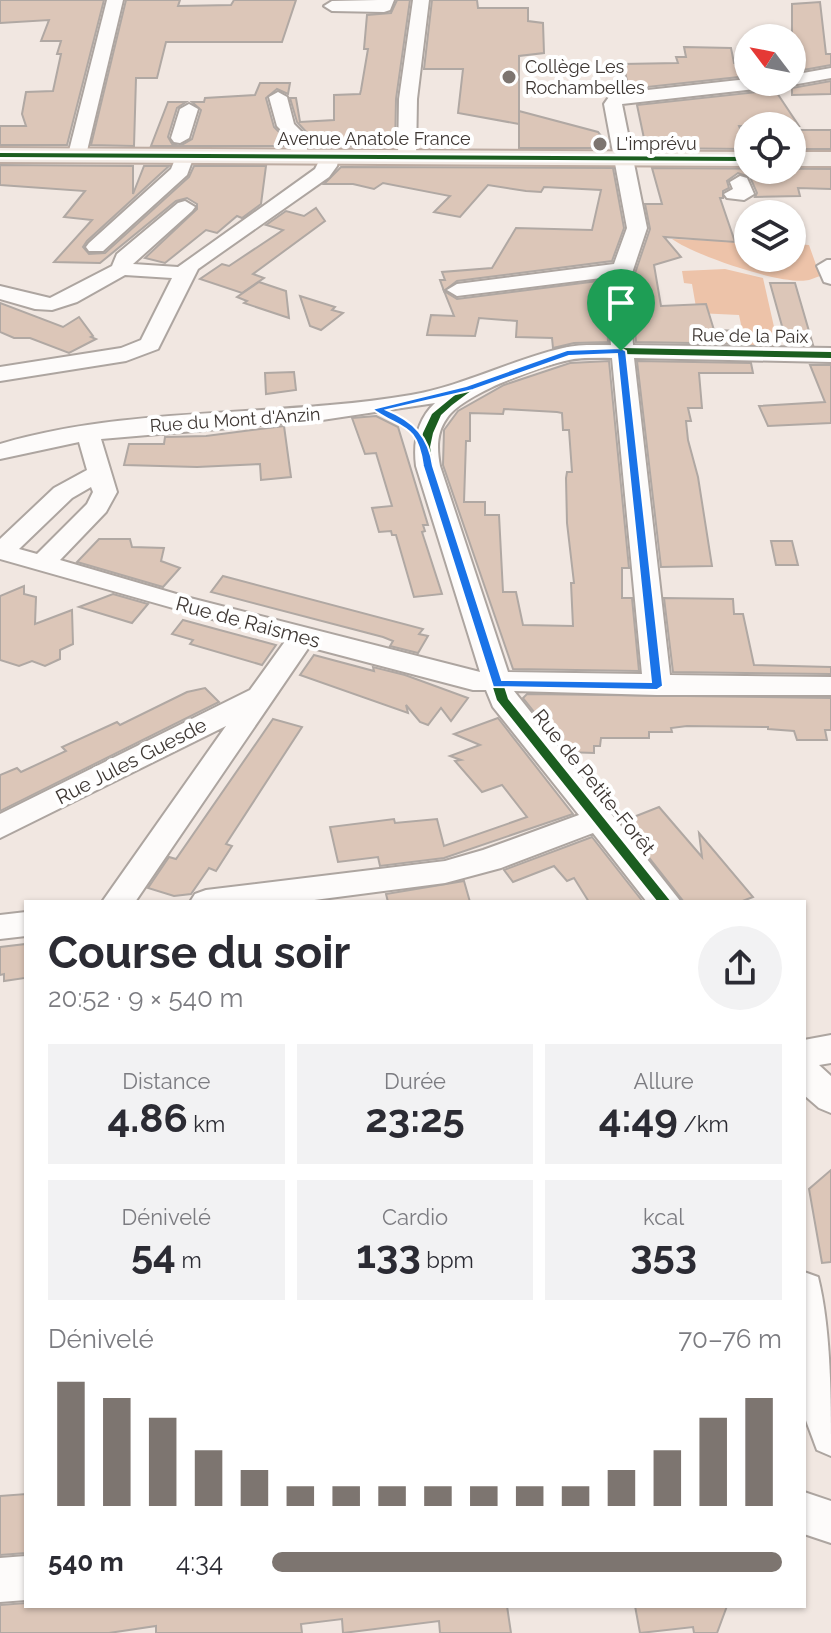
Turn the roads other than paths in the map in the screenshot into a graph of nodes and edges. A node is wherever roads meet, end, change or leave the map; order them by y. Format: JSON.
{"nodes":[{"id":1,"x":115,"y":0,"type":"edge"},
{"id":2,"x":386,"y":0,"type":"edge"},
{"id":3,"x":421,"y":0,"type":"edge"},
{"id":4,"x":332,"y":6,"type":"dead end"},
{"id":5,"x":831,"y":73,"type":"edge"},
{"id":6,"x":806,"y":77,"type":"edge"},
{"id":7,"x":734,"y":86,"type":"edge"},
{"id":8,"x":278,"y":97,"type":"dead end"},
{"id":9,"x":189,"y":109,"type":"dead end"},
{"id":10,"x":180,"y":149,"type":"junction"},
{"id":11,"x":0,"y":155,"type":"edge"},
{"id":12,"x":77,"y":155,"type":"junction"},
{"id":13,"x":312,"y":156,"type":"junction"},
{"id":14,"x":407,"y":157,"type":"junction"},
{"id":15,"x":626,"y":158,"type":"junction"},
{"id":16,"x":806,"y":159,"type":"edge"},
{"id":17,"x":831,"y":159,"type":"edge"},
{"id":18,"x":734,"y":171,"type":"edge"},
{"id":19,"x":185,"y":207,"type":"dead end"},
{"id":20,"x":96,"y":247,"type":"dead end"},
{"id":21,"x":831,"y":266,"type":"edge"},
{"id":22,"x":121,"y":269,"type":"junction"},
{"id":23,"x":620,"y":269,"type":"junction"},
{"id":24,"x":183,"y":273,"type":"junction"},
{"id":25,"x":831,"y":278,"type":"edge"},
{"id":26,"x":457,"y":290,"type":"dead end"},
{"id":27,"x":0,"y":292,"type":"edge"},
{"id":28,"x":621,"y":351,"type":"junction"},
{"id":29,"x":831,"y":355,"type":"edge"},
{"id":30,"x":0,"y":374,"type":"edge"},
{"id":31,"x":469,"y":388,"type":"junction"},
{"id":32,"x":377,"y":409,"type":"junction"},
{"id":33,"x":88,"y":434,"type":"junction"},
{"id":34,"x":425,"y":447,"type":"junction"},
{"id":35,"x":0,"y":452,"type":"edge"},
{"id":36,"x":101,"y":472,"type":"junction"},
{"id":37,"x":1,"y":551,"type":"edge"},
{"id":38,"x":43,"y":563,"type":"junction"},
{"id":39,"x":302,"y":637,"type":"junction"},
{"id":40,"x":497,"y":684,"type":"junction"},
{"id":41,"x":657,"y":686,"type":"junction"},
{"id":42,"x":831,"y":686,"type":"edge"},
{"id":43,"x":262,"y":695,"type":"junction"},
{"id":44,"x":599,"y":819,"type":"junction"},
{"id":45,"x":0,"y":827,"type":"edge"},
{"id":46,"x":119,"y":900,"type":"edge"},
{"id":47,"x":222,"y":900,"type":"edge"},
{"id":48,"x":663,"y":900,"type":"edge"},
{"id":49,"x":24,"y":924,"type":"edge"},
{"id":50,"x":0,"y":927,"type":"edge"},
{"id":51,"x":831,"y":1049,"type":"edge"},
{"id":52,"x":806,"y":1054,"type":"edge"},
{"id":53,"x":806,"y":1075,"type":"edge"},
{"id":54,"x":831,"y":1098,"type":"edge"},
{"id":55,"x":806,"y":1302,"type":"edge"},
{"id":56,"x":831,"y":1436,"type":"edge"},
{"id":57,"x":806,"y":1514,"type":"edge"},
{"id":58,"x":831,"y":1522,"type":"edge"},
{"id":59,"x":24,"y":1578,"type":"edge"},
{"id":60,"x":0,"y":1580,"type":"edge"}],
"edges":[{"from":1,"to":12,"type":"street"},
{"from":2,"to":4,"type":"street"},
{"from":3,"to":14,"type":"street"},
{"from":5,"to":6,"type":"street"},
{"from":7,"to":15,"type":"street"},
{"from":8,"to":13,"type":"street"},
{"from":9,"to":10,"type":"street"},
{"from":10,"to":12,"type":"main road","name":"Avenue Anatole France"},
{"from":10,"to":13,"type":"main road","name":"Avenue Anatole France"},
{"from":10,"to":20,"type":"street"},
{"from":11,"to":12,"type":"main road","name":"Avenue Anatole France"},
{"from":13,"to":14,"type":"main road","name":"Avenue Anatole France"},
{"from":13,"to":24,"type":"street"},
{"from":14,"to":15,"type":"main road","name":"Avenue Anatole France"},
{"from":15,"to":18,"type":"main road","name":"Avenue Anatole France"},
{"from":15,"to":23,"type":"street"},
{"from":16,"to":17,"type":"main road"},
{"from":19,"to":22,"type":"street"},
{"from":21,"to":25,"type":"street"},
{"from":22,"to":24,"type":"street"},
{"from":22,"to":27,"type":"street"},
{"from":23,"to":26,"type":"street"},
{"from":23,"to":28,"type":"street"},
{"from":24,"to":30,"type":"street"},
{"from":28,"to":29,"type":"street","name":"Rue de la Paix"},
{"from":28,"to":31,"type":"street","name":"Rue de la Paix"},
{"from":28,"to":41,"type":"street"},
{"from":31,"to":32,"type":"street","name":"Rue du Mont d'Anzin"},
{"from":31,"to":34,"type":"street"},
{"from":32,"to":33,"type":"street","name":"Rue du Mont d'Anzin"},
{"from":32,"to":34,"type":"street"},
{"from":33,"to":35,"type":"street","name":"Rue du Mont d'Anzin"},
{"from":33,"to":36,"type":"street"},
{"from":34,"to":40,"type":"street","name":"Rue de Petite-Forêt"},
{"from":36,"to":37,"type":"street"},
{"from":36,"to":38,"type":"street"},
{"from":37,"to":38,"type":"street","name":"Rue de Raismes"},
{"from":38,"to":39,"type":"street","name":"Rue de Raismes"},
{"from":39,"to":40,"type":"street","name":"Rue de Raismes"},
{"from":39,"to":43,"type":"street","name":"Rue Jules Guesde"},
{"from":40,"to":41,"type":"street","name":"Rue de Raismes"},
{"from":40,"to":44,"type":"street","name":"Rue de Petite-Forêt"},
{"from":41,"to":42,"type":"street","name":"Rue de Raismes"},
{"from":43,"to":45,"type":"street","name":"Rue Jules Guesde"},
{"from":43,"to":46,"type":"street","name":"Rue Jules Guesde"},
{"from":44,"to":47,"type":"street"},
{"from":44,"to":48,"type":"street","name":"Rue de Petite-Forêt"},
{"from":49,"to":50,"type":"street"},
{"from":51,"to":52,"type":"street"},
{"from":53,"to":54,"type":"street"},
{"from":55,"to":56,"type":"street"},
{"from":57,"to":58,"type":"street"},
{"from":59,"to":60,"type":"street"}]}
